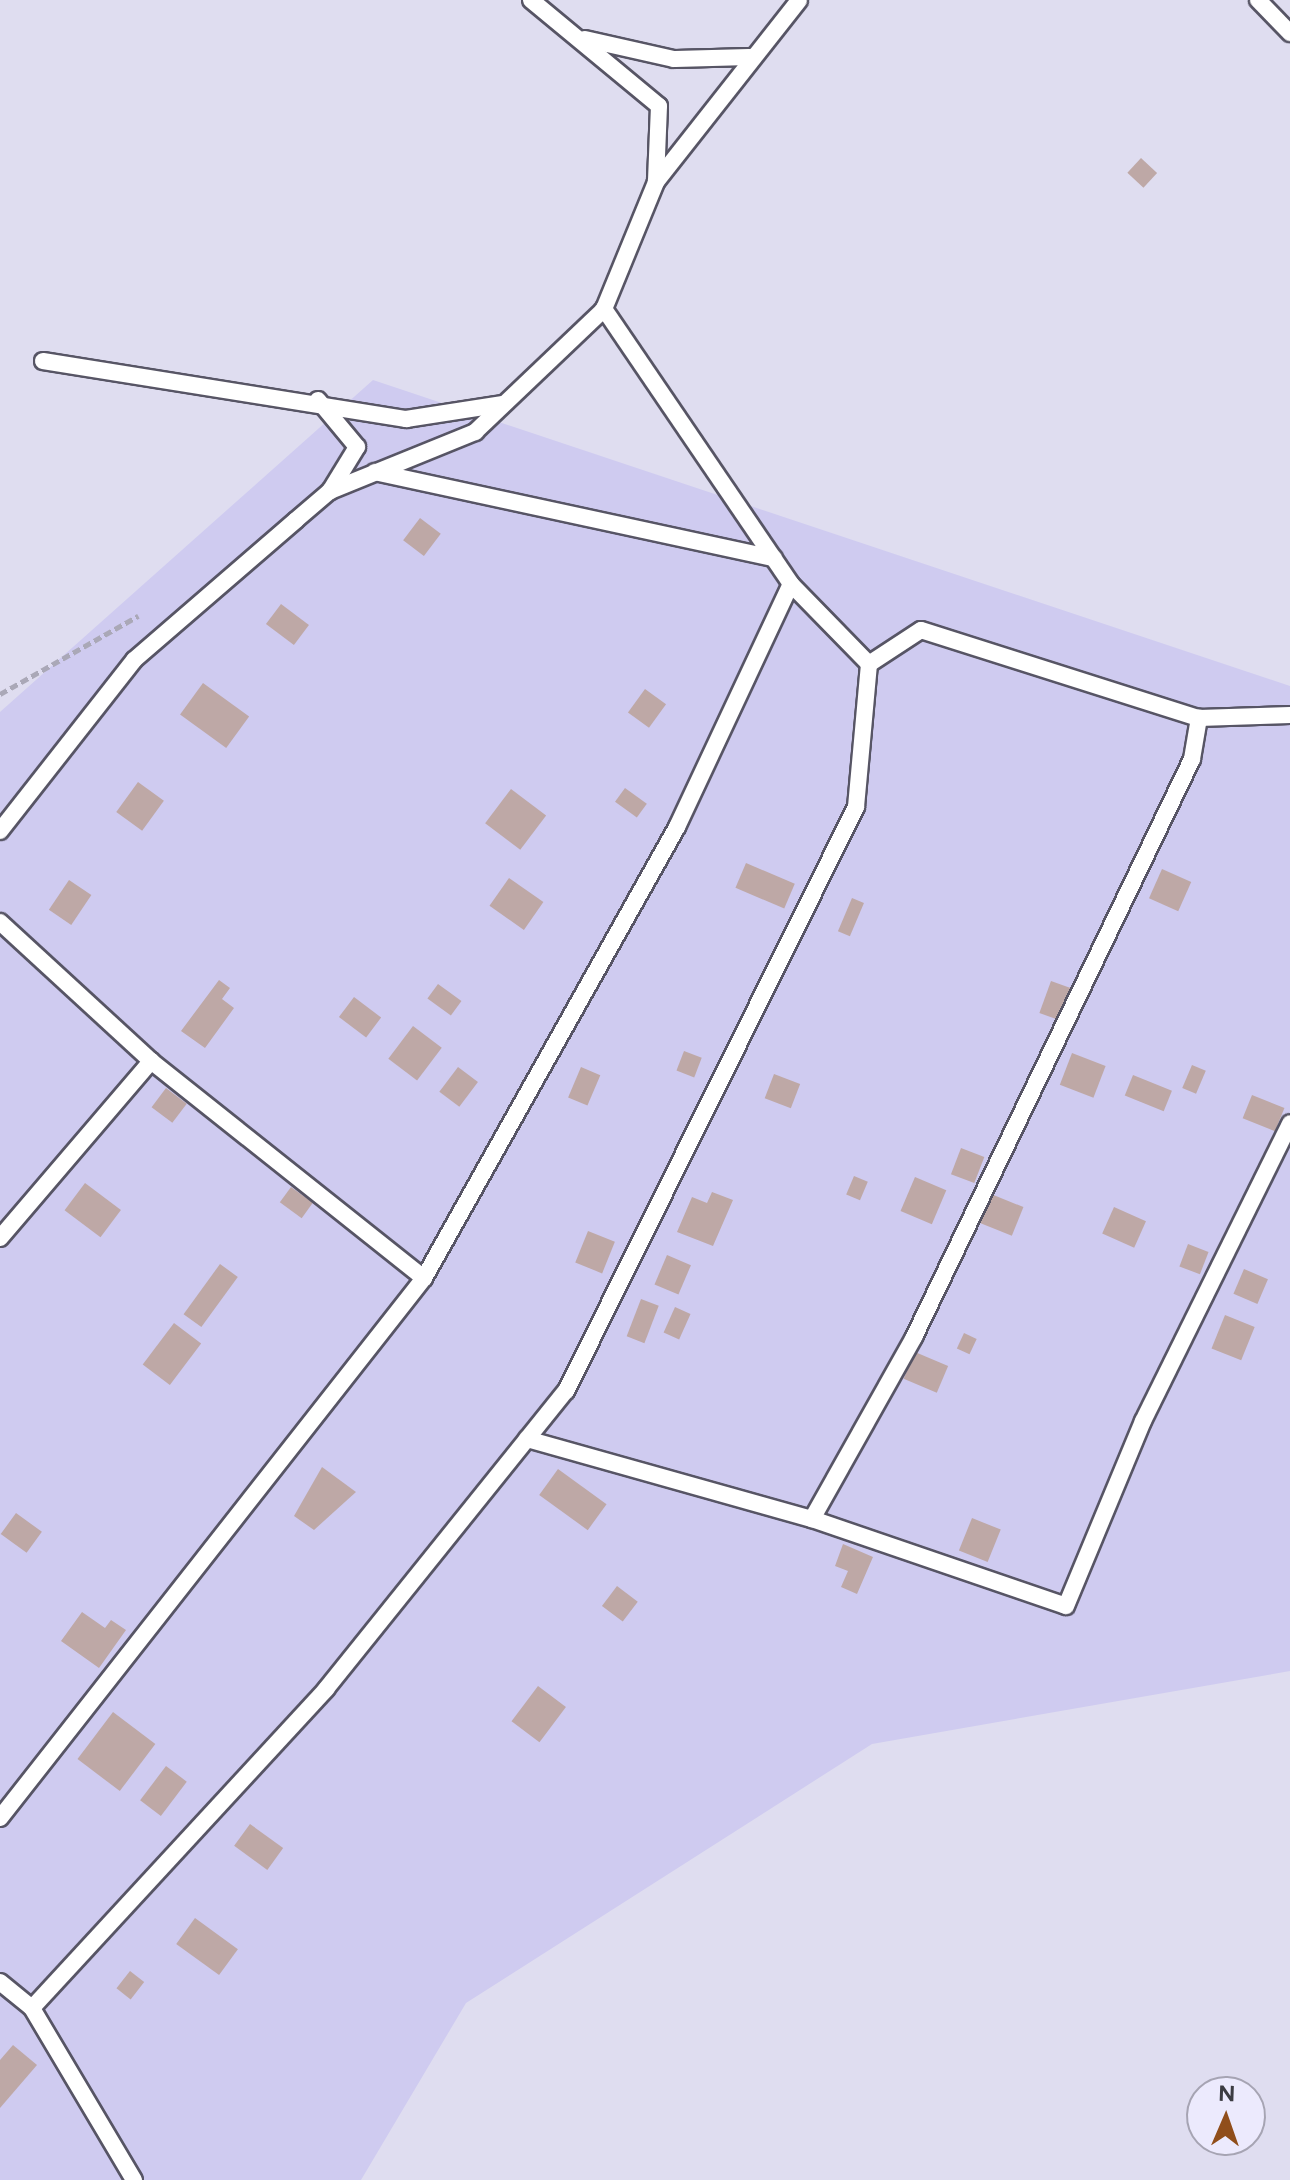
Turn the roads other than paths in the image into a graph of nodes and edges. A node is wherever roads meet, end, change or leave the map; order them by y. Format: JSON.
{"nodes":[{"id":1,"x":531,"y":0,"type":"edge"},
{"id":2,"x":799,"y":0,"type":"edge"},
{"id":3,"x":1258,"y":0,"type":"edge"},
{"id":4,"x":1290,"y":33,"type":"edge"},
{"id":5,"x":580,"y":38,"type":"junction"},
{"id":6,"x":750,"y":57,"type":"junction"},
{"id":7,"x":656,"y":182,"type":"junction"},
{"id":8,"x":604,"y":309,"type":"junction"},
{"id":9,"x":43,"y":361,"type":"dead end"},
{"id":10,"x":318,"y":400,"type":"junction"},
{"id":11,"x":503,"y":404,"type":"junction"},
{"id":12,"x":375,"y":472,"type":"junction"},
{"id":13,"x":330,"y":491,"type":"junction"},
{"id":14,"x":774,"y":558,"type":"junction"},
{"id":15,"x":791,"y":584,"type":"junction"},
{"id":16,"x":869,"y":664,"type":"junction"},
{"id":17,"x":1290,"y":715,"type":"edge"},
{"id":18,"x":1199,"y":718,"type":"junction"},
{"id":19,"x":0,"y":831,"type":"edge"},
{"id":20,"x":0,"y":922,"type":"edge"},
{"id":21,"x":151,"y":1061,"type":"junction"},
{"id":22,"x":1290,"y":1123,"type":"edge"},
{"id":23,"x":0,"y":1238,"type":"edge"},
{"id":24,"x":424,"y":1278,"type":"junction"},
{"id":25,"x":527,"y":1439,"type":"junction"},
{"id":26,"x":812,"y":1519,"type":"junction"},
{"id":27,"x":0,"y":1818,"type":"edge"},
{"id":28,"x":0,"y":1982,"type":"edge"},
{"id":29,"x":32,"y":2008,"type":"junction"},
{"id":30,"x":134,"y":2180,"type":"edge"}],
"edges":[{"from":1,"to":5,"type":"lane"},
{"from":2,"to":6,"type":"lane"},
{"from":3,"to":4,"type":"lane"},
{"from":5,"to":6,"type":"lane"},
{"from":5,"to":7,"type":"lane"},
{"from":6,"to":7,"type":"lane"},
{"from":7,"to":8,"type":"lane"},
{"from":8,"to":11,"type":"lane"},
{"from":8,"to":14,"type":"lane"},
{"from":9,"to":10,"type":"lane"},
{"from":10,"to":11,"type":"lane"},
{"from":10,"to":13,"type":"lane"},
{"from":11,"to":12,"type":"lane"},
{"from":12,"to":13,"type":"lane"},
{"from":12,"to":14,"type":"lane"},
{"from":13,"to":19,"type":"lane"},
{"from":14,"to":15,"type":"lane"},
{"from":15,"to":16,"type":"lane"},
{"from":15,"to":24,"type":"lane"},
{"from":16,"to":18,"type":"lane"},
{"from":16,"to":25,"type":"lane"},
{"from":17,"to":18,"type":"lane"},
{"from":18,"to":26,"type":"lane"},
{"from":20,"to":21,"type":"lane"},
{"from":21,"to":23,"type":"lane"},
{"from":21,"to":24,"type":"lane"},
{"from":22,"to":26,"type":"lane"},
{"from":24,"to":27,"type":"lane"},
{"from":25,"to":26,"type":"lane"},
{"from":25,"to":29,"type":"lane"},
{"from":28,"to":29,"type":"lane"},
{"from":29,"to":30,"type":"lane"}]}
